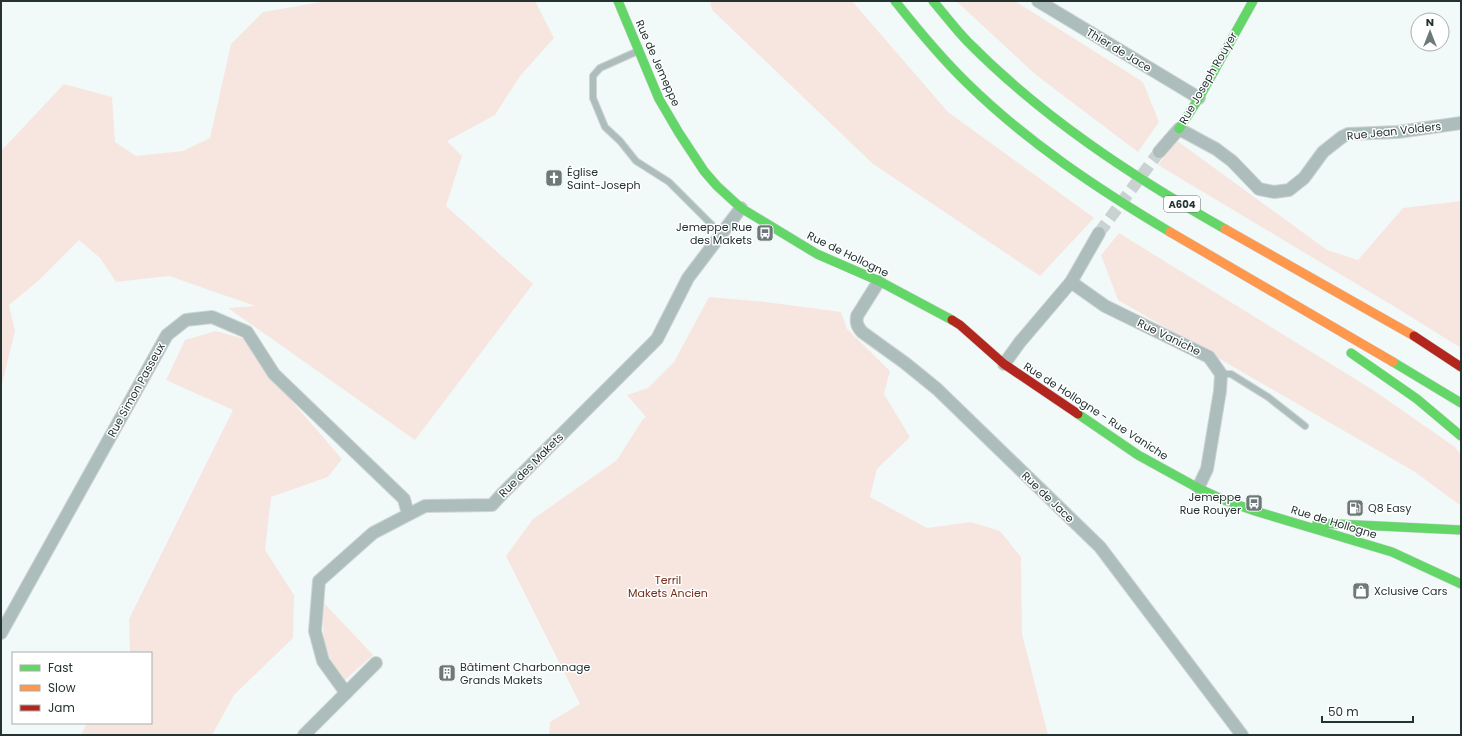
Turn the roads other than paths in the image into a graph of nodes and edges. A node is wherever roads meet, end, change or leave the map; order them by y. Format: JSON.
{"nodes":[{"id":1,"x":618,"y":1,"type":"edge"},
{"id":2,"x":895,"y":1,"type":"edge"},
{"id":3,"x":933,"y":1,"type":"edge"},
{"id":4,"x":1038,"y":1,"type":"edge"},
{"id":5,"x":1252,"y":1,"type":"edge"},
{"id":6,"x":639,"y":51,"type":"junction"},
{"id":7,"x":1199,"y":98,"type":"junction"},
{"id":8,"x":1461,"y":123,"type":"edge"},
{"id":9,"x":1179,"y":129,"type":"junction"},
{"id":10,"x":1159,"y":152,"type":"tunnel mouth"},
{"id":11,"x":692,"y":154,"type":"joint"},
{"id":12,"x":741,"y":208,"type":"junction"},
{"id":13,"x":1099,"y":233,"type":"tunnel mouth"},
{"id":14,"x":721,"y":234,"type":"junction"},
{"id":15,"x":1223,"y":263,"type":"junction"},
{"id":16,"x":879,"y":281,"type":"junction"},
{"id":17,"x":1238,"y":281,"type":"dead end"},
{"id":18,"x":1071,"y":282,"type":"junction"},
{"id":19,"x":1340,"y":346,"type":"dead end"},
{"id":20,"x":1004,"y":364,"type":"junction"},
{"id":21,"x":1461,"y":367,"type":"edge"},
{"id":22,"x":1220,"y":374,"type":"junction"},
{"id":23,"x":1461,"y":403,"type":"edge"},
{"id":24,"x":1305,"y":426,"type":"dead end"},
{"id":25,"x":1461,"y":436,"type":"edge"},
{"id":26,"x":1198,"y":488,"type":"junction"},
{"id":27,"x":408,"y":514,"type":"junction"},
{"id":28,"x":1287,"y":521,"type":"junction"},
{"id":29,"x":1461,"y":530,"type":"edge"},
{"id":30,"x":1461,"y":584,"type":"edge"},
{"id":31,"x":1,"y":633,"type":"edge"},
{"id":32,"x":376,"y":663,"type":"dead end"},
{"id":33,"x":346,"y":693,"type":"junction"},
{"id":34,"x":304,"y":735,"type":"edge"},
{"id":35,"x":1242,"y":735,"type":"edge"}],
"edges":[{"from":1,"to":6,"type":"main road","name":"Rue de Jemeppe"},
{"from":2,"to":15,"type":"main road","number":"A604"},
{"from":3,"to":21,"type":"main road","number":"A604"},
{"from":4,"to":7,"type":"street","name":"Thier de Jace"},
{"from":5,"to":7,"type":"main road","name":"Rue Joseph Rouyer"},
{"from":6,"to":11,"type":"main road","name":"Rue de Jemeppe"},
{"from":6,"to":14,"type":"lane"},
{"from":7,"to":9,"type":"main road","name":"Rue Joseph Rouyer"},
{"from":8,"to":9,"type":"street","name":"Rue Jean Volders"},
{"from":9,"to":10,"type":"street","name":"Rue Joseph Rouyer"},
{"from":11,"to":12,"type":"main road","name":"Rue de Hollogne"},
{"from":12,"to":14,"type":"street","name":"Rue des Makets"},
{"from":12,"to":16,"type":"main road","name":"Rue de Hollogne"},
{"from":13,"to":18,"type":"street"},
{"from":14,"to":27,"type":"street","name":"Rue des Makets"},
{"from":15,"to":17,"type":"main road"},
{"from":15,"to":23,"type":"main road","number":"A604"},
{"from":16,"to":20,"type":"main road","name":"Rue de Hollogne"},
{"from":16,"to":35,"type":"street","name":"Rue de Jace"},
{"from":18,"to":20,"type":"street"},
{"from":18,"to":22,"type":"street","name":"Rue Vaniche"},
{"from":19,"to":25,"type":"main road"},
{"from":20,"to":26,"type":"main road","name":"Rue de Hollogne - Rue Vaniche"},
{"from":22,"to":24,"type":"lane"},
{"from":22,"to":26,"type":"street"},
{"from":26,"to":28,"type":"main road","name":"Rue de Hollogne"},
{"from":27,"to":31,"type":"street","name":"Rue Simon Passeux"},
{"from":27,"to":33,"type":"street","name":"Rue des Makets"},
{"from":28,"to":29,"type":"main road"},
{"from":28,"to":30,"type":"main road","name":"Rue de Hollogne"},
{"from":32,"to":33,"type":"street"},
{"from":33,"to":34,"type":"street"}]}
